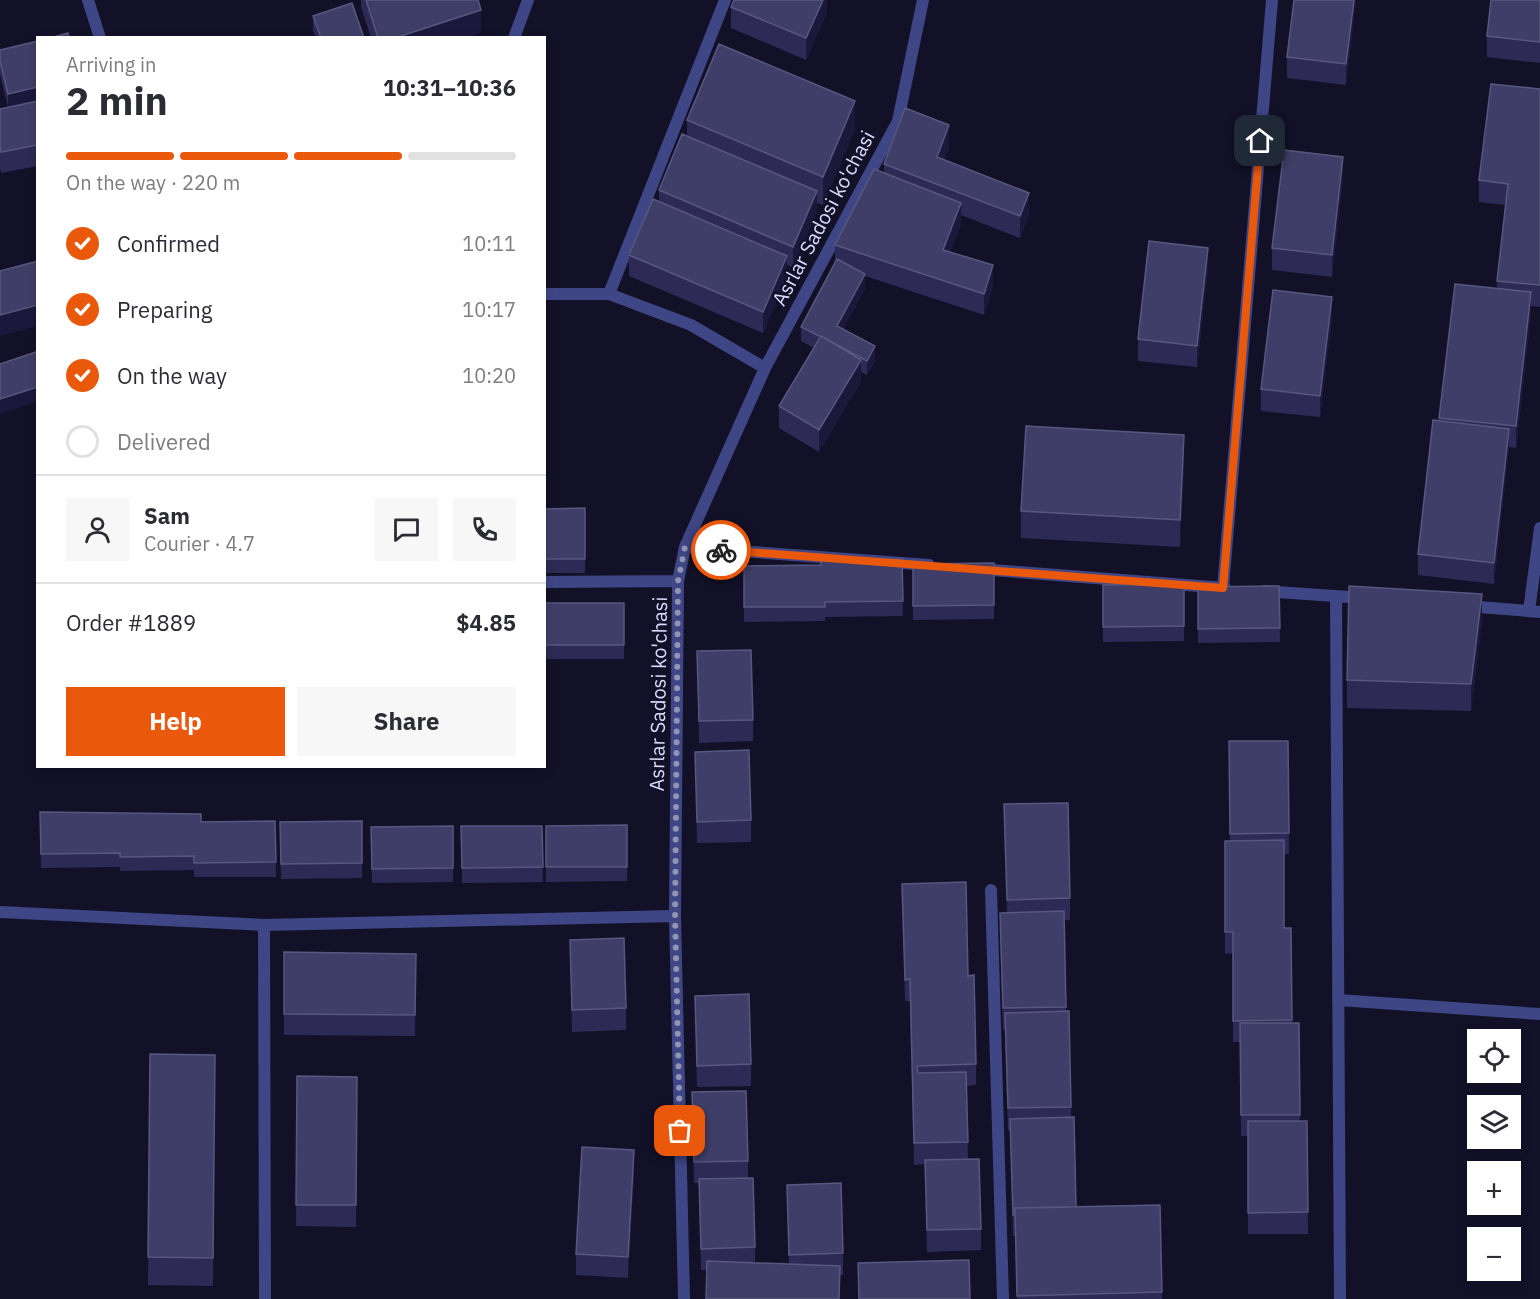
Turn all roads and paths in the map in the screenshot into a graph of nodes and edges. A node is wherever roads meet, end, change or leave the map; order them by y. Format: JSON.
{"nodes":[{"id":1,"x":88,"y":0,"type":"edge"},
{"id":2,"x":528,"y":0,"type":"edge"},
{"id":3,"x":724,"y":0,"type":"edge"},
{"id":4,"x":923,"y":0,"type":"edge"},
{"id":5,"x":1272,"y":0,"type":"edge"},
{"id":6,"x":99,"y":36,"type":"edge"},
{"id":7,"x":515,"y":36,"type":"edge"},
{"id":8,"x":546,"y":294,"type":"edge"},
{"id":9,"x":609,"y":294,"type":"junction"},
{"id":10,"x":765,"y":368,"type":"junction"},
{"id":11,"x":1540,"y":528,"type":"edge"},
{"id":12,"x":685,"y":547,"type":"junction"},
{"id":13,"x":936,"y":566,"type":"edge"},
{"id":14,"x":960,"y":568,"type":"edge"},
{"id":15,"x":678,"y":581,"type":"junction"},
{"id":16,"x":546,"y":582,"type":"edge"},
{"id":17,"x":1234,"y":588,"type":"junction"},
{"id":18,"x":1336,"y":596,"type":"junction"},
{"id":19,"x":1381,"y":599,"type":"edge"},
{"id":20,"x":1449,"y":605,"type":"edge"},
{"id":21,"x":1535,"y":611,"type":"edge"},
{"id":22,"x":992,"y":890,"type":"dead end"},
{"id":23,"x":0,"y":912,"type":"edge"},
{"id":24,"x":675,"y":916,"type":"junction"},
{"id":25,"x":264,"y":925,"type":"junction"},
{"id":26,"x":1338,"y":1000,"type":"junction"},
{"id":27,"x":1540,"y":1014,"type":"edge"},
{"id":28,"x":265,"y":1299,"type":"edge"},
{"id":29,"x":684,"y":1299,"type":"edge"},
{"id":30,"x":1003,"y":1299,"type":"edge"},
{"id":31,"x":1340,"y":1299,"type":"edge"}],
"edges":[{"from":1,"to":6,"type":"street"},
{"from":2,"to":7,"type":"street"},
{"from":3,"to":9,"type":"street"},
{"from":4,"to":10,"type":"street","name":"Asrlar Sadosi ko'chasi"},
{"from":5,"to":17,"type":"street"},
{"from":8,"to":9,"type":"street"},
{"from":9,"to":10,"type":"street"},
{"from":10,"to":12,"type":"street","name":"Asrlar Sadosi ko'chasi"},
{"from":11,"to":21,"type":"street"},
{"from":12,"to":13,"type":"street"},
{"from":12,"to":15,"type":"street","name":"Asrlar Sadosi ko'chasi"},
{"from":14,"to":17,"type":"street"},
{"from":15,"to":16,"type":"street"},
{"from":15,"to":24,"type":"street","name":"Asrlar Sadosi ko'chasi"},
{"from":17,"to":18,"type":"street"},
{"from":18,"to":19,"type":"street"},
{"from":18,"to":26,"type":"street"},
{"from":20,"to":21,"type":"street"},
{"from":22,"to":30,"type":"street"},
{"from":23,"to":25,"type":"street"},
{"from":24,"to":25,"type":"street"},
{"from":24,"to":29,"type":"street","name":"Asrlar Sadosi ko'chasi"},
{"from":25,"to":28,"type":"street"},
{"from":26,"to":27,"type":"street"},
{"from":26,"to":31,"type":"street"}]}
